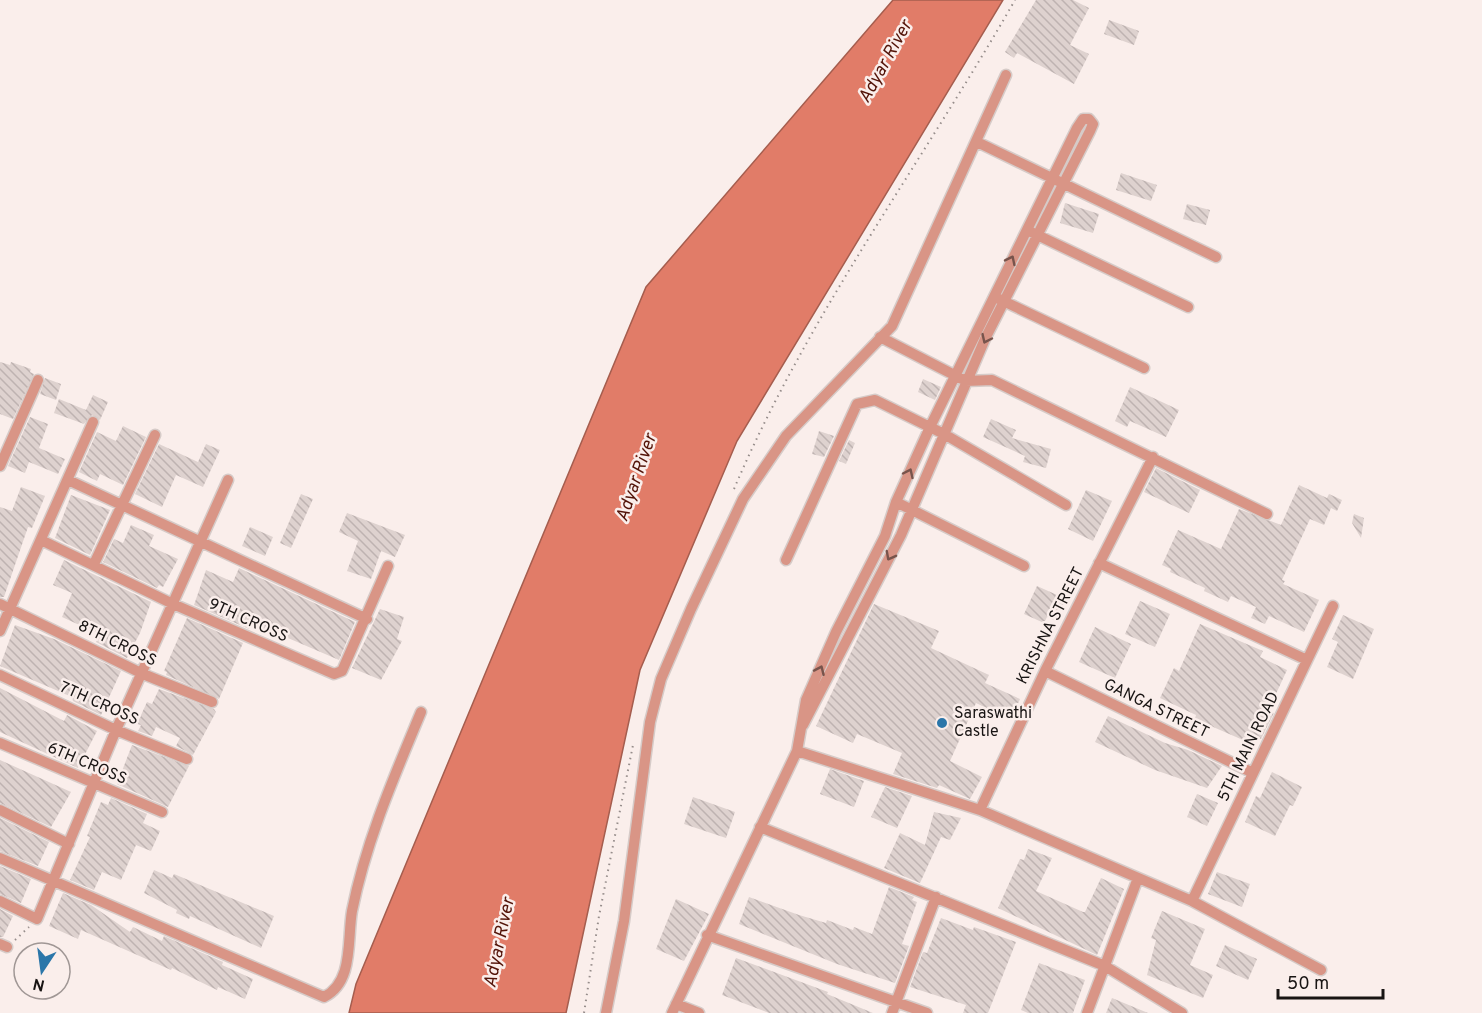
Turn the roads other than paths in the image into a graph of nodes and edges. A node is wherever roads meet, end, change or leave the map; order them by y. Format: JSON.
{"nodes":[{"id":1,"x":1006,"y":75,"type":"dead end"},
{"id":2,"x":977,"y":142,"type":"junction"},
{"id":3,"x":1052,"y":179,"type":"junction"},
{"id":4,"x":1062,"y":185,"type":"junction"},
{"id":5,"x":1032,"y":232,"type":"junction"},
{"id":6,"x":1216,"y":256,"type":"dead end"},
{"id":7,"x":999,"y":299,"type":"junction"},
{"id":8,"x":1188,"y":307,"type":"dead end"},
{"id":9,"x":880,"y":337,"type":"junction"},
{"id":10,"x":1144,"y":368,"type":"dead end"},
{"id":11,"x":955,"y":376,"type":"junction"},
{"id":12,"x":38,"y":380,"type":"dead end"},
{"id":13,"x":966,"y":381,"type":"junction"},
{"id":14,"x":93,"y":422,"type":"dead end"},
{"id":15,"x":930,"y":427,"type":"junction"},
{"id":16,"x":944,"y":434,"type":"junction"},
{"id":17,"x":155,"y":435,"type":"dead end"},
{"id":18,"x":1153,"y":457,"type":"junction"},
{"id":19,"x":0,"y":466,"type":"edge"},
{"id":20,"x":68,"y":480,"type":"junction"},
{"id":21,"x":228,"y":480,"type":"dead end"},
{"id":22,"x":896,"y":502,"type":"junction"},
{"id":23,"x":122,"y":505,"type":"junction"},
{"id":24,"x":1066,"y":505,"type":"dead end"},
{"id":25,"x":912,"y":508,"type":"junction"},
{"id":26,"x":1267,"y":514,"type":"dead end"},
{"id":27,"x":41,"y":540,"type":"junction"},
{"id":28,"x":200,"y":542,"type":"junction"},
{"id":29,"x":786,"y":560,"type":"dead end"},
{"id":30,"x":1099,"y":563,"type":"junction"},
{"id":31,"x":94,"y":564,"type":"junction"},
{"id":32,"x":388,"y":566,"type":"dead end"},
{"id":33,"x":1024,"y":566,"type":"dead end"},
{"id":34,"x":173,"y":604,"type":"junction"},
{"id":35,"x":849,"y":605,"type":"junction"},
{"id":36,"x":5,"y":606,"type":"edge"},
{"id":37,"x":1333,"y":606,"type":"dead end"},
{"id":38,"x":860,"y":611,"type":"junction"},
{"id":39,"x":367,"y":619,"type":"junction"},
{"id":40,"x":0,"y":631,"type":"edge"},
{"id":41,"x":1307,"y":660,"type":"junction"},
{"id":42,"x":1045,"y":671,"type":"junction"},
{"id":43,"x":142,"y":674,"type":"junction"},
{"id":44,"x":0,"y":675,"type":"edge"},
{"id":45,"x":212,"y":702,"type":"dead end"},
{"id":46,"x":421,"y":712,"type":"dead end"},
{"id":47,"x":803,"y":725,"type":"junction"},
{"id":48,"x":116,"y":730,"type":"junction"},
{"id":49,"x":0,"y":742,"type":"edge"},
{"id":50,"x":797,"y":751,"type":"junction"},
{"id":51,"x":187,"y":759,"type":"dead end"},
{"id":52,"x":1254,"y":773,"type":"junction"},
{"id":53,"x":94,"y":784,"type":"junction"},
{"id":54,"x":0,"y":810,"type":"edge"},
{"id":55,"x":980,"y":810,"type":"junction"},
{"id":56,"x":162,"y":812,"type":"dead end"},
{"id":57,"x":760,"y":827,"type":"junction"},
{"id":58,"x":69,"y":844,"type":"junction"},
{"id":59,"x":0,"y":858,"type":"edge"},
{"id":60,"x":1138,"y":878,"type":"junction"},
{"id":61,"x":54,"y":883,"type":"junction"},
{"id":62,"x":936,"y":897,"type":"junction"},
{"id":63,"x":0,"y":901,"type":"edge"},
{"id":64,"x":1192,"y":901,"type":"junction"},
{"id":65,"x":707,"y":935,"type":"junction"},
{"id":66,"x":1105,"y":966,"type":"junction"},
{"id":67,"x":1321,"y":970,"type":"dead end"},
{"id":68,"x":896,"y":1002,"type":"junction"},
{"id":69,"x":674,"y":1008,"type":"edge"},
{"id":70,"x":606,"y":1013,"type":"edge"},
{"id":71,"x":699,"y":1013,"type":"edge"},
{"id":72,"x":892,"y":1013,"type":"edge"},
{"id":73,"x":927,"y":1013,"type":"edge"},
{"id":74,"x":1087,"y":1013,"type":"edge"},
{"id":75,"x":1182,"y":1013,"type":"edge"}],
"edges":[{"from":1,"to":2,"type":"street"},
{"from":2,"to":3,"type":"street"},
{"from":2,"to":9,"type":"street"},
{"from":3,"to":4,"type":"street"},
{"from":3,"to":4,"type":"street"},
{"from":3,"to":5,"type":"street"},
{"from":4,"to":5,"type":"street"},
{"from":4,"to":6,"type":"street"},
{"from":5,"to":7,"type":"street"},
{"from":5,"to":8,"type":"street"},
{"from":7,"to":10,"type":"street"},
{"from":7,"to":11,"type":"street"},
{"from":7,"to":13,"type":"street","one_way":true},
{"from":9,"to":11,"type":"street"},
{"from":9,"to":70,"type":"street"},
{"from":11,"to":13,"type":"street"},
{"from":11,"to":15,"type":"street"},
{"from":12,"to":19,"type":"street"},
{"from":13,"to":16,"type":"street"},
{"from":13,"to":18,"type":"street"},
{"from":14,"to":20,"type":"street"},
{"from":15,"to":16,"type":"street"},
{"from":22,"to":15,"type":"street","one_way":true},
{"from":15,"to":29,"type":"street"},
{"from":16,"to":24,"type":"street"},
{"from":16,"to":25,"type":"street"},
{"from":17,"to":23,"type":"street"},
{"from":18,"to":26,"type":"street"},
{"from":18,"to":30,"type":"street","name":"KRISHNA STREET"},
{"from":20,"to":23,"type":"street"},
{"from":20,"to":27,"type":"street"},
{"from":21,"to":28,"type":"street"},
{"from":22,"to":25,"type":"street"},
{"from":22,"to":35,"type":"street"},
{"from":23,"to":28,"type":"street"},
{"from":23,"to":31,"type":"street"},
{"from":25,"to":33,"type":"street"},
{"from":25,"to":38,"type":"street","one_way":true},
{"from":27,"to":31,"type":"street","name":"9TH CROSS"},
{"from":27,"to":36,"type":"street"},
{"from":28,"to":34,"type":"street"},
{"from":28,"to":39,"type":"street"},
{"from":30,"to":41,"type":"street"},
{"from":30,"to":42,"type":"street","name":"KRISHNA STREET"},
{"from":31,"to":34,"type":"street","name":"9TH CROSS"},
{"from":32,"to":39,"type":"street","name":"9TH CROSS"},
{"from":34,"to":39,"type":"street","name":"9TH CROSS"},
{"from":34,"to":43,"type":"street"},
{"from":35,"to":38,"type":"street"},
{"from":47,"to":35,"type":"street","one_way":true},
{"from":36,"to":40,"type":"street"},
{"from":36,"to":43,"type":"street","name":"8TH CROSS"},
{"from":37,"to":41,"type":"street","name":"5TH MAIN ROAD"},
{"from":38,"to":47,"type":"street"},
{"from":41,"to":52,"type":"street","name":"5TH MAIN ROAD"},
{"from":42,"to":52,"type":"street","name":"GANGA STREET"},
{"from":42,"to":55,"type":"street","name":"KRISHNA STREET"},
{"from":43,"to":45,"type":"street","name":"8TH CROSS"},
{"from":43,"to":48,"type":"street"},
{"from":44,"to":48,"type":"street","name":"7TH CROSS"},
{"from":46,"to":61,"type":"street"},
{"from":47,"to":50,"type":"street"},
{"from":48,"to":51,"type":"street","name":"7TH CROSS"},
{"from":48,"to":53,"type":"street"},
{"from":49,"to":53,"type":"street","name":"6TH CROSS"},
{"from":50,"to":55,"type":"street"},
{"from":50,"to":57,"type":"street"},
{"from":52,"to":64,"type":"street","name":"5TH MAIN ROAD"},
{"from":53,"to":56,"type":"street","name":"6TH CROSS"},
{"from":53,"to":58,"type":"street"},
{"from":54,"to":58,"type":"street"},
{"from":55,"to":60,"type":"street"},
{"from":57,"to":62,"type":"street"},
{"from":57,"to":65,"type":"street"},
{"from":58,"to":61,"type":"street"},
{"from":59,"to":61,"type":"street"},
{"from":60,"to":64,"type":"street"},
{"from":60,"to":66,"type":"street"},
{"from":61,"to":63,"type":"street"},
{"from":62,"to":66,"type":"street"},
{"from":62,"to":68,"type":"street"},
{"from":64,"to":67,"type":"street"},
{"from":65,"to":68,"type":"street"},
{"from":65,"to":69,"type":"street"},
{"from":66,"to":74,"type":"street"},
{"from":66,"to":75,"type":"street"},
{"from":68,"to":72,"type":"street"},
{"from":68,"to":73,"type":"street"},
{"from":69,"to":71,"type":"street"}]}
